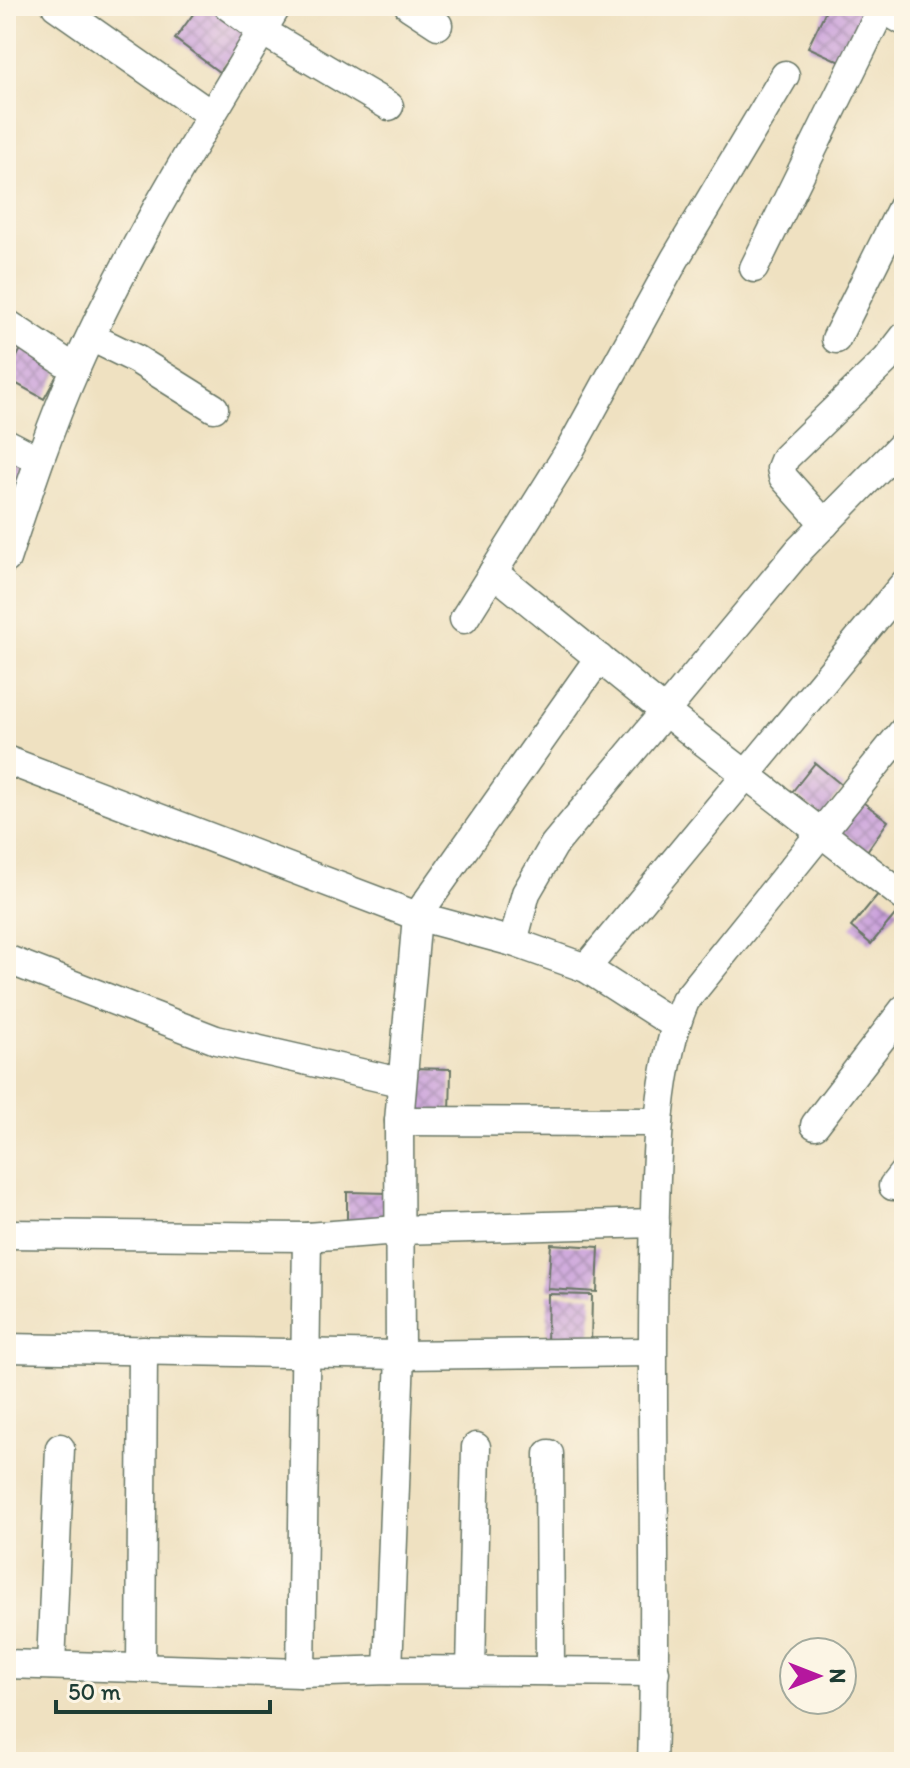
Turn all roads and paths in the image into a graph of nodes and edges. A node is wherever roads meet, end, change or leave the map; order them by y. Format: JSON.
{"nodes":[{"id":1,"x":56,"y":6,"type":"edge"},
{"id":2,"x":228,"y":6,"type":"edge"},
{"id":3,"x":277,"y":6,"type":"edge"},
{"id":4,"x":409,"y":6,"type":"edge"},
{"id":5,"x":888,"y":12,"type":"edge"},
{"id":6,"x":438,"y":25,"type":"dead end"},
{"id":7,"x":262,"y":31,"type":"junction"},
{"id":8,"x":785,"y":75,"type":"dead end"},
{"id":9,"x":389,"y":106,"type":"dead end"},
{"id":10,"x":210,"y":114,"type":"junction"},
{"id":11,"x":904,"y":203,"type":"edge"},
{"id":12,"x":754,"y":268,"type":"dead end"},
{"id":13,"x":6,"y":323,"type":"edge"},
{"id":14,"x":91,"y":337,"type":"junction"},
{"id":15,"x":836,"y":339,"type":"dead end"},
{"id":16,"x":898,"y":357,"type":"edge"},
{"id":17,"x":75,"y":369,"type":"junction"},
{"id":18,"x":214,"y":408,"type":"dead end"},
{"id":19,"x":6,"y":443,"type":"edge"},
{"id":20,"x":904,"y":443,"type":"edge"},
{"id":21,"x":39,"y":460,"type":"junction"},
{"id":22,"x":825,"y":524,"type":"junction"},
{"id":23,"x":6,"y":559,"type":"edge"},
{"id":24,"x":493,"y":572,"type":"junction"},
{"id":25,"x":904,"y":584,"type":"edge"},
{"id":26,"x":464,"y":619,"type":"dead end"},
{"id":27,"x":599,"y":658,"type":"junction"},
{"id":28,"x":664,"y":711,"type":"junction"},
{"id":29,"x":904,"y":730,"type":"edge"},
{"id":30,"x":6,"y":760,"type":"edge"},
{"id":31,"x":746,"y":773,"type":"junction"},
{"id":32,"x":820,"y":831,"type":"junction"},
{"id":33,"x":904,"y":897,"type":"edge"},
{"id":34,"x":417,"y":916,"type":"junction"},
{"id":35,"x":513,"y":942,"type":"junction"},
{"id":36,"x":6,"y":959,"type":"edge"},
{"id":37,"x":586,"y":968,"type":"junction"},
{"id":38,"x":904,"y":1009,"type":"edge"},
{"id":39,"x":675,"y":1025,"type":"junction"},
{"id":40,"x":400,"y":1082,"type":"junction"},
{"id":41,"x":399,"y":1121,"type":"junction"},
{"id":42,"x":659,"y":1122,"type":"junction"},
{"id":43,"x":815,"y":1125,"type":"dead end"},
{"id":44,"x":655,"y":1223,"type":"junction"},
{"id":45,"x":398,"y":1230,"type":"junction"},
{"id":46,"x":6,"y":1234,"type":"edge"},
{"id":47,"x":307,"y":1237,"type":"junction"},
{"id":48,"x":6,"y":1348,"type":"edge"},
{"id":49,"x":143,"y":1350,"type":"junction"},
{"id":50,"x":652,"y":1352,"type":"junction"},
{"id":51,"x":305,"y":1353,"type":"junction"},
{"id":52,"x":400,"y":1355,"type":"junction"},
{"id":53,"x":476,"y":1447,"type":"dead end"},
{"id":54,"x":60,"y":1448,"type":"dead end"},
{"id":55,"x":549,"y":1454,"type":"dead end"},
{"id":56,"x":6,"y":1664,"type":"edge"},
{"id":57,"x":51,"y":1665,"type":"junction"},
{"id":58,"x":141,"y":1668,"type":"junction"},
{"id":59,"x":388,"y":1670,"type":"junction"},
{"id":60,"x":471,"y":1670,"type":"junction"},
{"id":61,"x":550,"y":1671,"type":"junction"},
{"id":62,"x":655,"y":1672,"type":"junction"},
{"id":63,"x":301,"y":1673,"type":"junction"},
{"id":64,"x":652,"y":1762,"type":"edge"}],
"edges":[{"from":1,"to":10,"type":"street"},
{"from":2,"to":7,"type":"street"},
{"from":3,"to":7,"type":"street"},
{"from":4,"to":6,"type":"street"},
{"from":5,"to":12,"type":"street"},
{"from":7,"to":9,"type":"street"},
{"from":7,"to":10,"type":"street"},
{"from":8,"to":24,"type":"street"},
{"from":10,"to":14,"type":"street"},
{"from":11,"to":15,"type":"street"},
{"from":13,"to":17,"type":"street"},
{"from":14,"to":17,"type":"street"},
{"from":14,"to":18,"type":"street"},
{"from":16,"to":22,"type":"street"},
{"from":17,"to":21,"type":"street"},
{"from":19,"to":21,"type":"street"},
{"from":20,"to":22,"type":"street"},
{"from":21,"to":23,"type":"street"},
{"from":22,"to":28,"type":"street"},
{"from":24,"to":26,"type":"street"},
{"from":24,"to":27,"type":"street"},
{"from":25,"to":31,"type":"street"},
{"from":27,"to":28,"type":"street"},
{"from":27,"to":34,"type":"street"},
{"from":28,"to":31,"type":"street"},
{"from":28,"to":35,"type":"street"},
{"from":29,"to":32,"type":"street"},
{"from":30,"to":34,"type":"street"},
{"from":31,"to":32,"type":"street"},
{"from":31,"to":37,"type":"street"},
{"from":32,"to":33,"type":"street"},
{"from":32,"to":39,"type":"street"},
{"from":34,"to":35,"type":"street"},
{"from":34,"to":40,"type":"street"},
{"from":35,"to":37,"type":"street"},
{"from":36,"to":40,"type":"street"},
{"from":37,"to":39,"type":"street"},
{"from":38,"to":43,"type":"street"},
{"from":39,"to":42,"type":"street"},
{"from":40,"to":41,"type":"street"},
{"from":41,"to":42,"type":"street"},
{"from":41,"to":45,"type":"street"},
{"from":42,"to":44,"type":"street"},
{"from":44,"to":45,"type":"street"},
{"from":44,"to":50,"type":"street"},
{"from":45,"to":47,"type":"street"},
{"from":45,"to":52,"type":"street"},
{"from":46,"to":47,"type":"street"},
{"from":47,"to":51,"type":"street"},
{"from":48,"to":49,"type":"street"},
{"from":49,"to":51,"type":"street"},
{"from":49,"to":58,"type":"street"},
{"from":50,"to":52,"type":"street"},
{"from":50,"to":62,"type":"street"},
{"from":51,"to":52,"type":"street"},
{"from":51,"to":63,"type":"street"},
{"from":52,"to":59,"type":"street"},
{"from":53,"to":60,"type":"street"},
{"from":54,"to":57,"type":"street"},
{"from":55,"to":61,"type":"street"},
{"from":56,"to":57,"type":"street"},
{"from":57,"to":58,"type":"street"},
{"from":58,"to":63,"type":"street"},
{"from":59,"to":60,"type":"street"},
{"from":59,"to":63,"type":"street"},
{"from":60,"to":61,"type":"street"},
{"from":61,"to":62,"type":"street"},
{"from":62,"to":64,"type":"street"}]}
